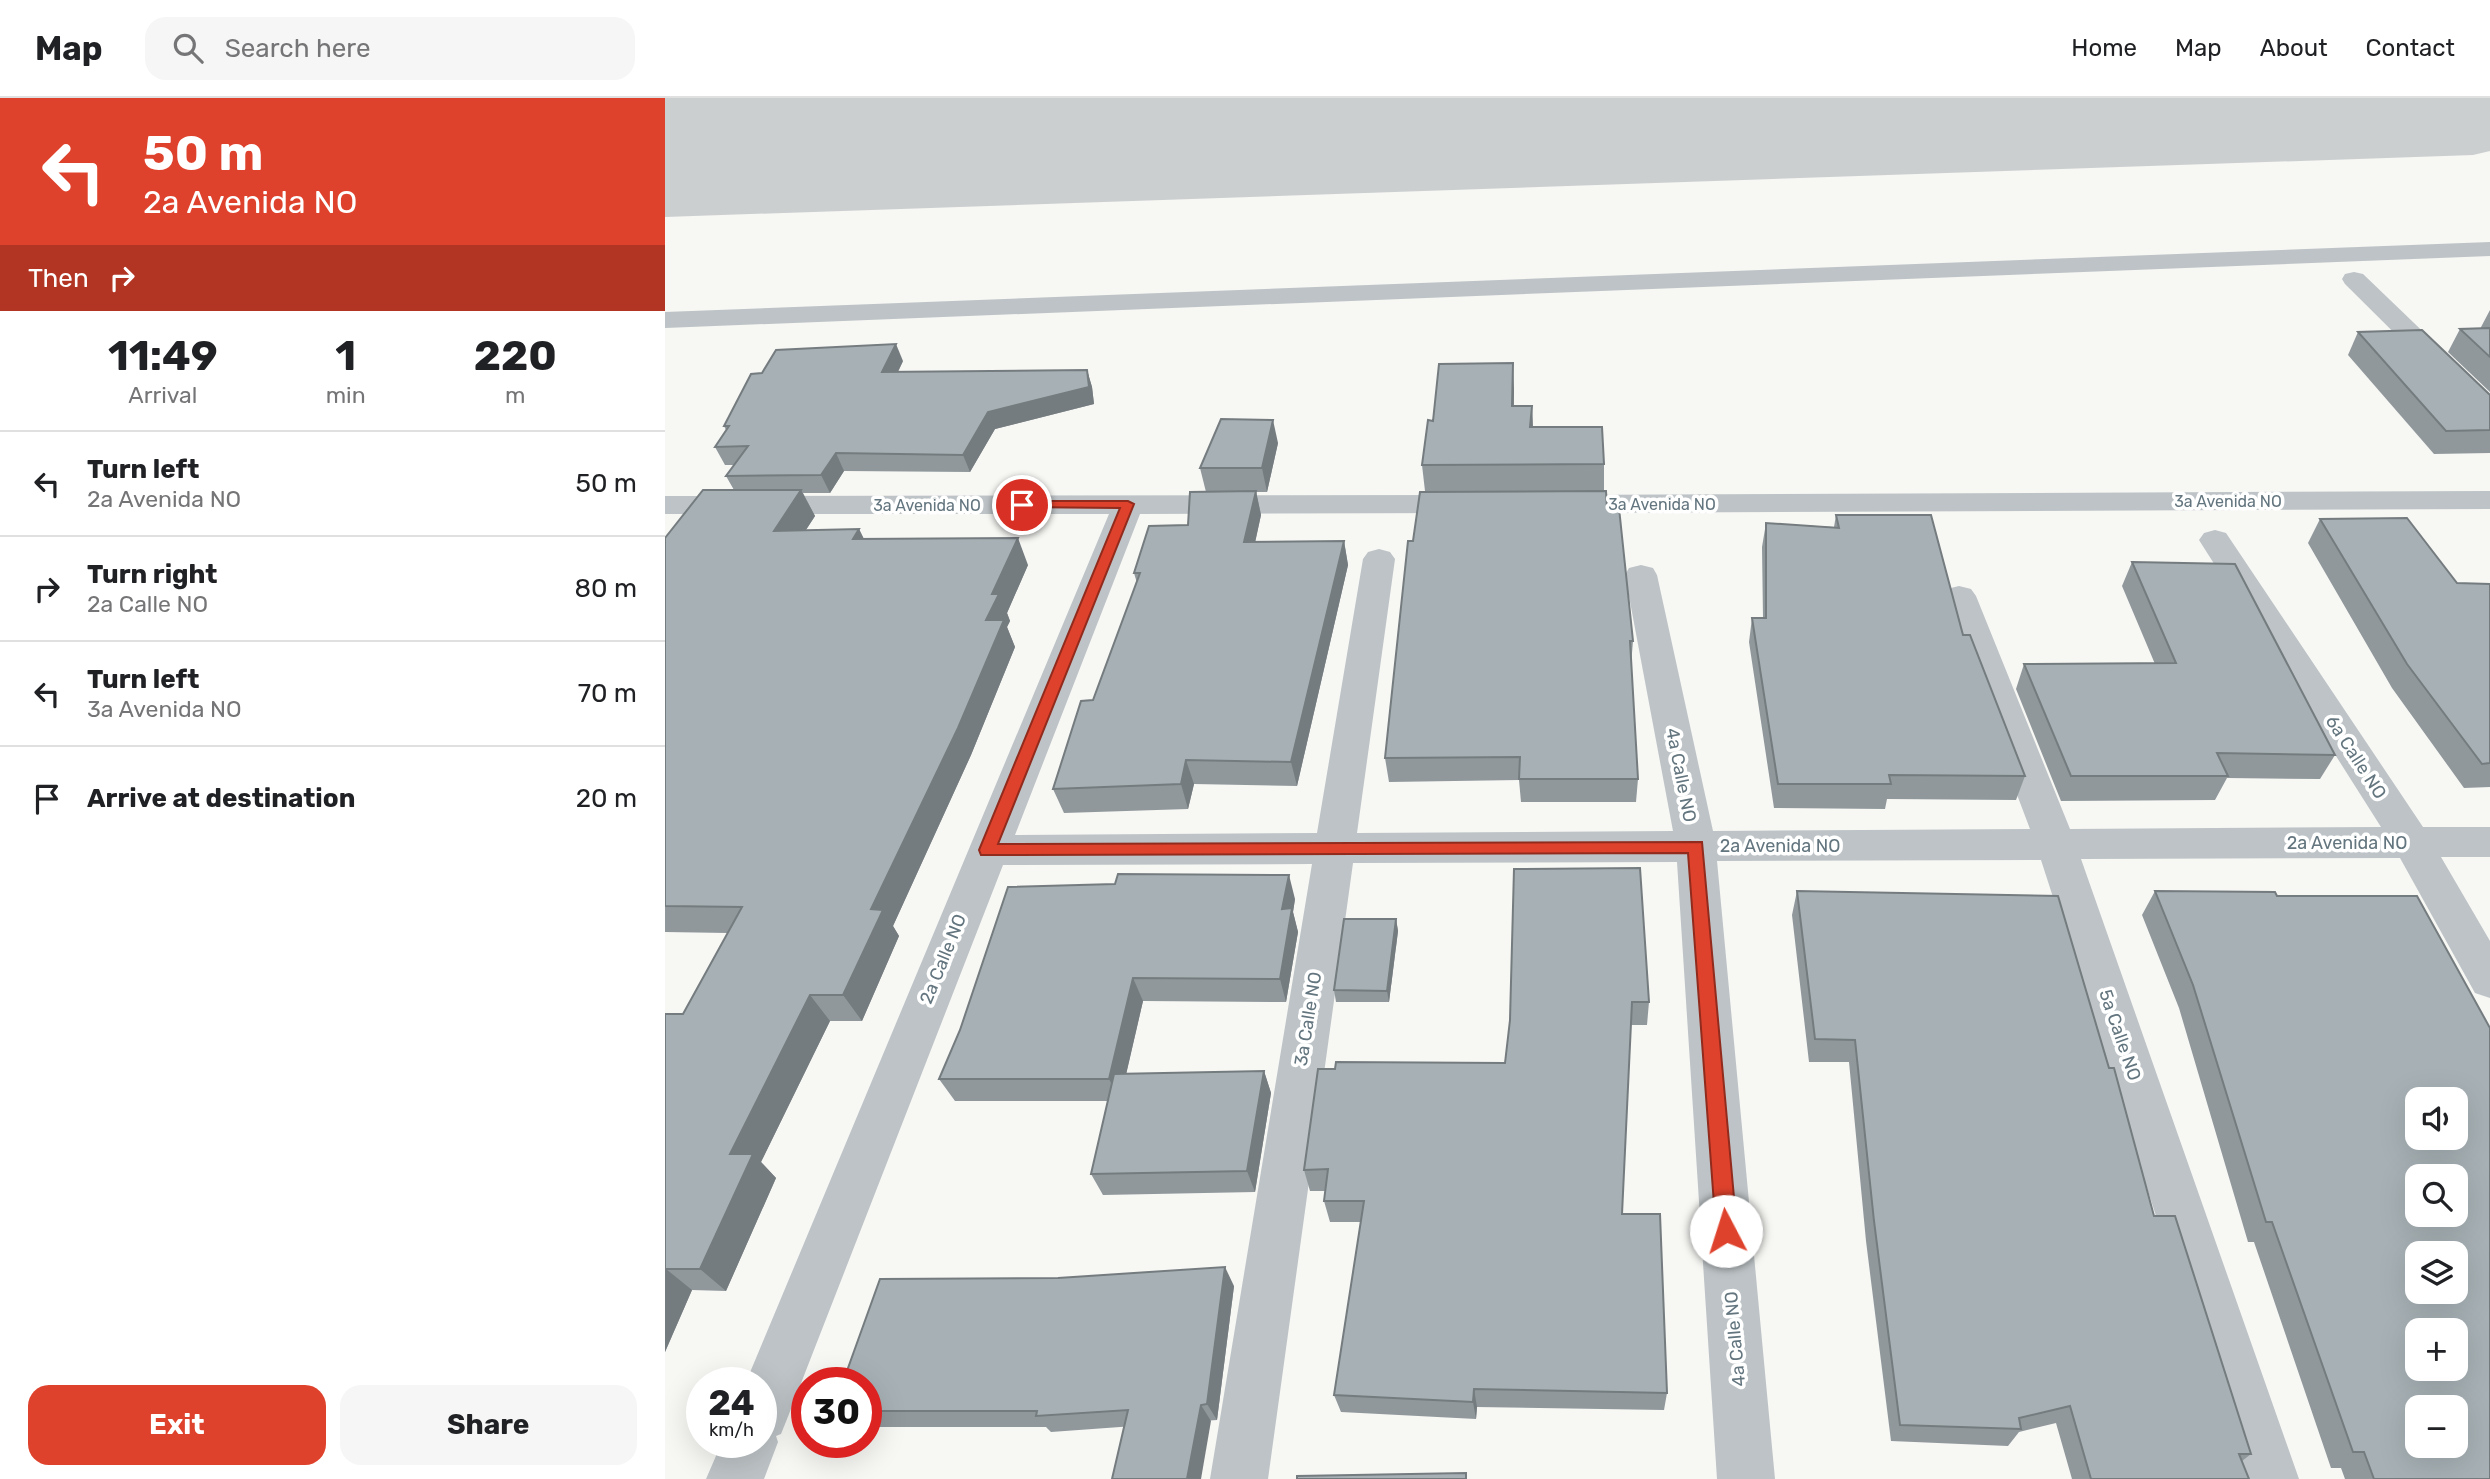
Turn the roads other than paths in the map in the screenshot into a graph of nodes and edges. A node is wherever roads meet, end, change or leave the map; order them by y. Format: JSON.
{"nodes":[{"id":1,"x":2490,"y":249,"type":"edge"},
{"id":2,"x":2354,"y":279,"type":"dead end"},
{"id":3,"x":665,"y":320,"type":"edge"},
{"id":4,"x":2490,"y":412,"type":"edge"},
{"id":5,"x":2490,"y":500,"type":"edge"},
{"id":6,"x":1128,"y":504,"type":"junction"},
{"id":7,"x":665,"y":505,"type":"edge"},
{"id":8,"x":2215,"y":540,"type":"dead end"},
{"id":9,"x":1378,"y":558,"type":"dead end"},
{"id":10,"x":1641,"y":575,"type":"dead end"},
{"id":11,"x":1959,"y":596,"type":"dead end"},
{"id":12,"x":2490,"y":842,"type":"edge"},
{"id":13,"x":2412,"y":843,"type":"junction"},
{"id":14,"x":2056,"y":845,"type":"junction"},
{"id":15,"x":1696,"y":847,"type":"junction"},
{"id":16,"x":1334,"y":849,"type":"junction"},
{"id":17,"x":987,"y":850,"type":"junction"},
{"id":18,"x":2490,"y":980,"type":"edge"},
{"id":19,"x":777,"y":1374,"type":"edge"},
{"id":20,"x":744,"y":1458,"type":"edge"},
{"id":21,"x":735,"y":1479,"type":"edge"},
{"id":22,"x":1239,"y":1479,"type":"edge"},
{"id":23,"x":1746,"y":1479,"type":"edge"},
{"id":24,"x":2270,"y":1479,"type":"edge"}],
"edges":[{"from":1,"to":3,"type":"street"},
{"from":2,"to":4,"type":"street"},
{"from":5,"to":6,"type":"street","name":"3a Avenida NO"},
{"from":6,"to":7,"type":"street","name":"3a Avenida NO"},
{"from":6,"to":17,"type":"street","name":"2a Calle NO"},
{"from":8,"to":13,"type":"street","name":"6a Calle NO"},
{"from":9,"to":16,"type":"street","name":"3a Calle NO"},
{"from":10,"to":15,"type":"street","name":"4a Calle NO"},
{"from":11,"to":14,"type":"street","name":"5a Calle NO"},
{"from":12,"to":13,"type":"street","name":"2a Avenida NO"},
{"from":13,"to":14,"type":"street","name":"2a Avenida NO"},
{"from":13,"to":18,"type":"street","name":"6a Calle NO"},
{"from":14,"to":15,"type":"street","name":"2a Avenida NO"},
{"from":14,"to":24,"type":"street","name":"5a Calle NO"},
{"from":15,"to":16,"type":"street","name":"2a Avenida NO"},
{"from":15,"to":23,"type":"street","name":"4a Calle NO"},
{"from":16,"to":17,"type":"street","name":"2a Avenida NO"},
{"from":16,"to":22,"type":"street","name":"3a Calle NO"},
{"from":17,"to":19,"type":"street","name":"2a Calle NO"},
{"from":20,"to":21,"type":"street"}]}
